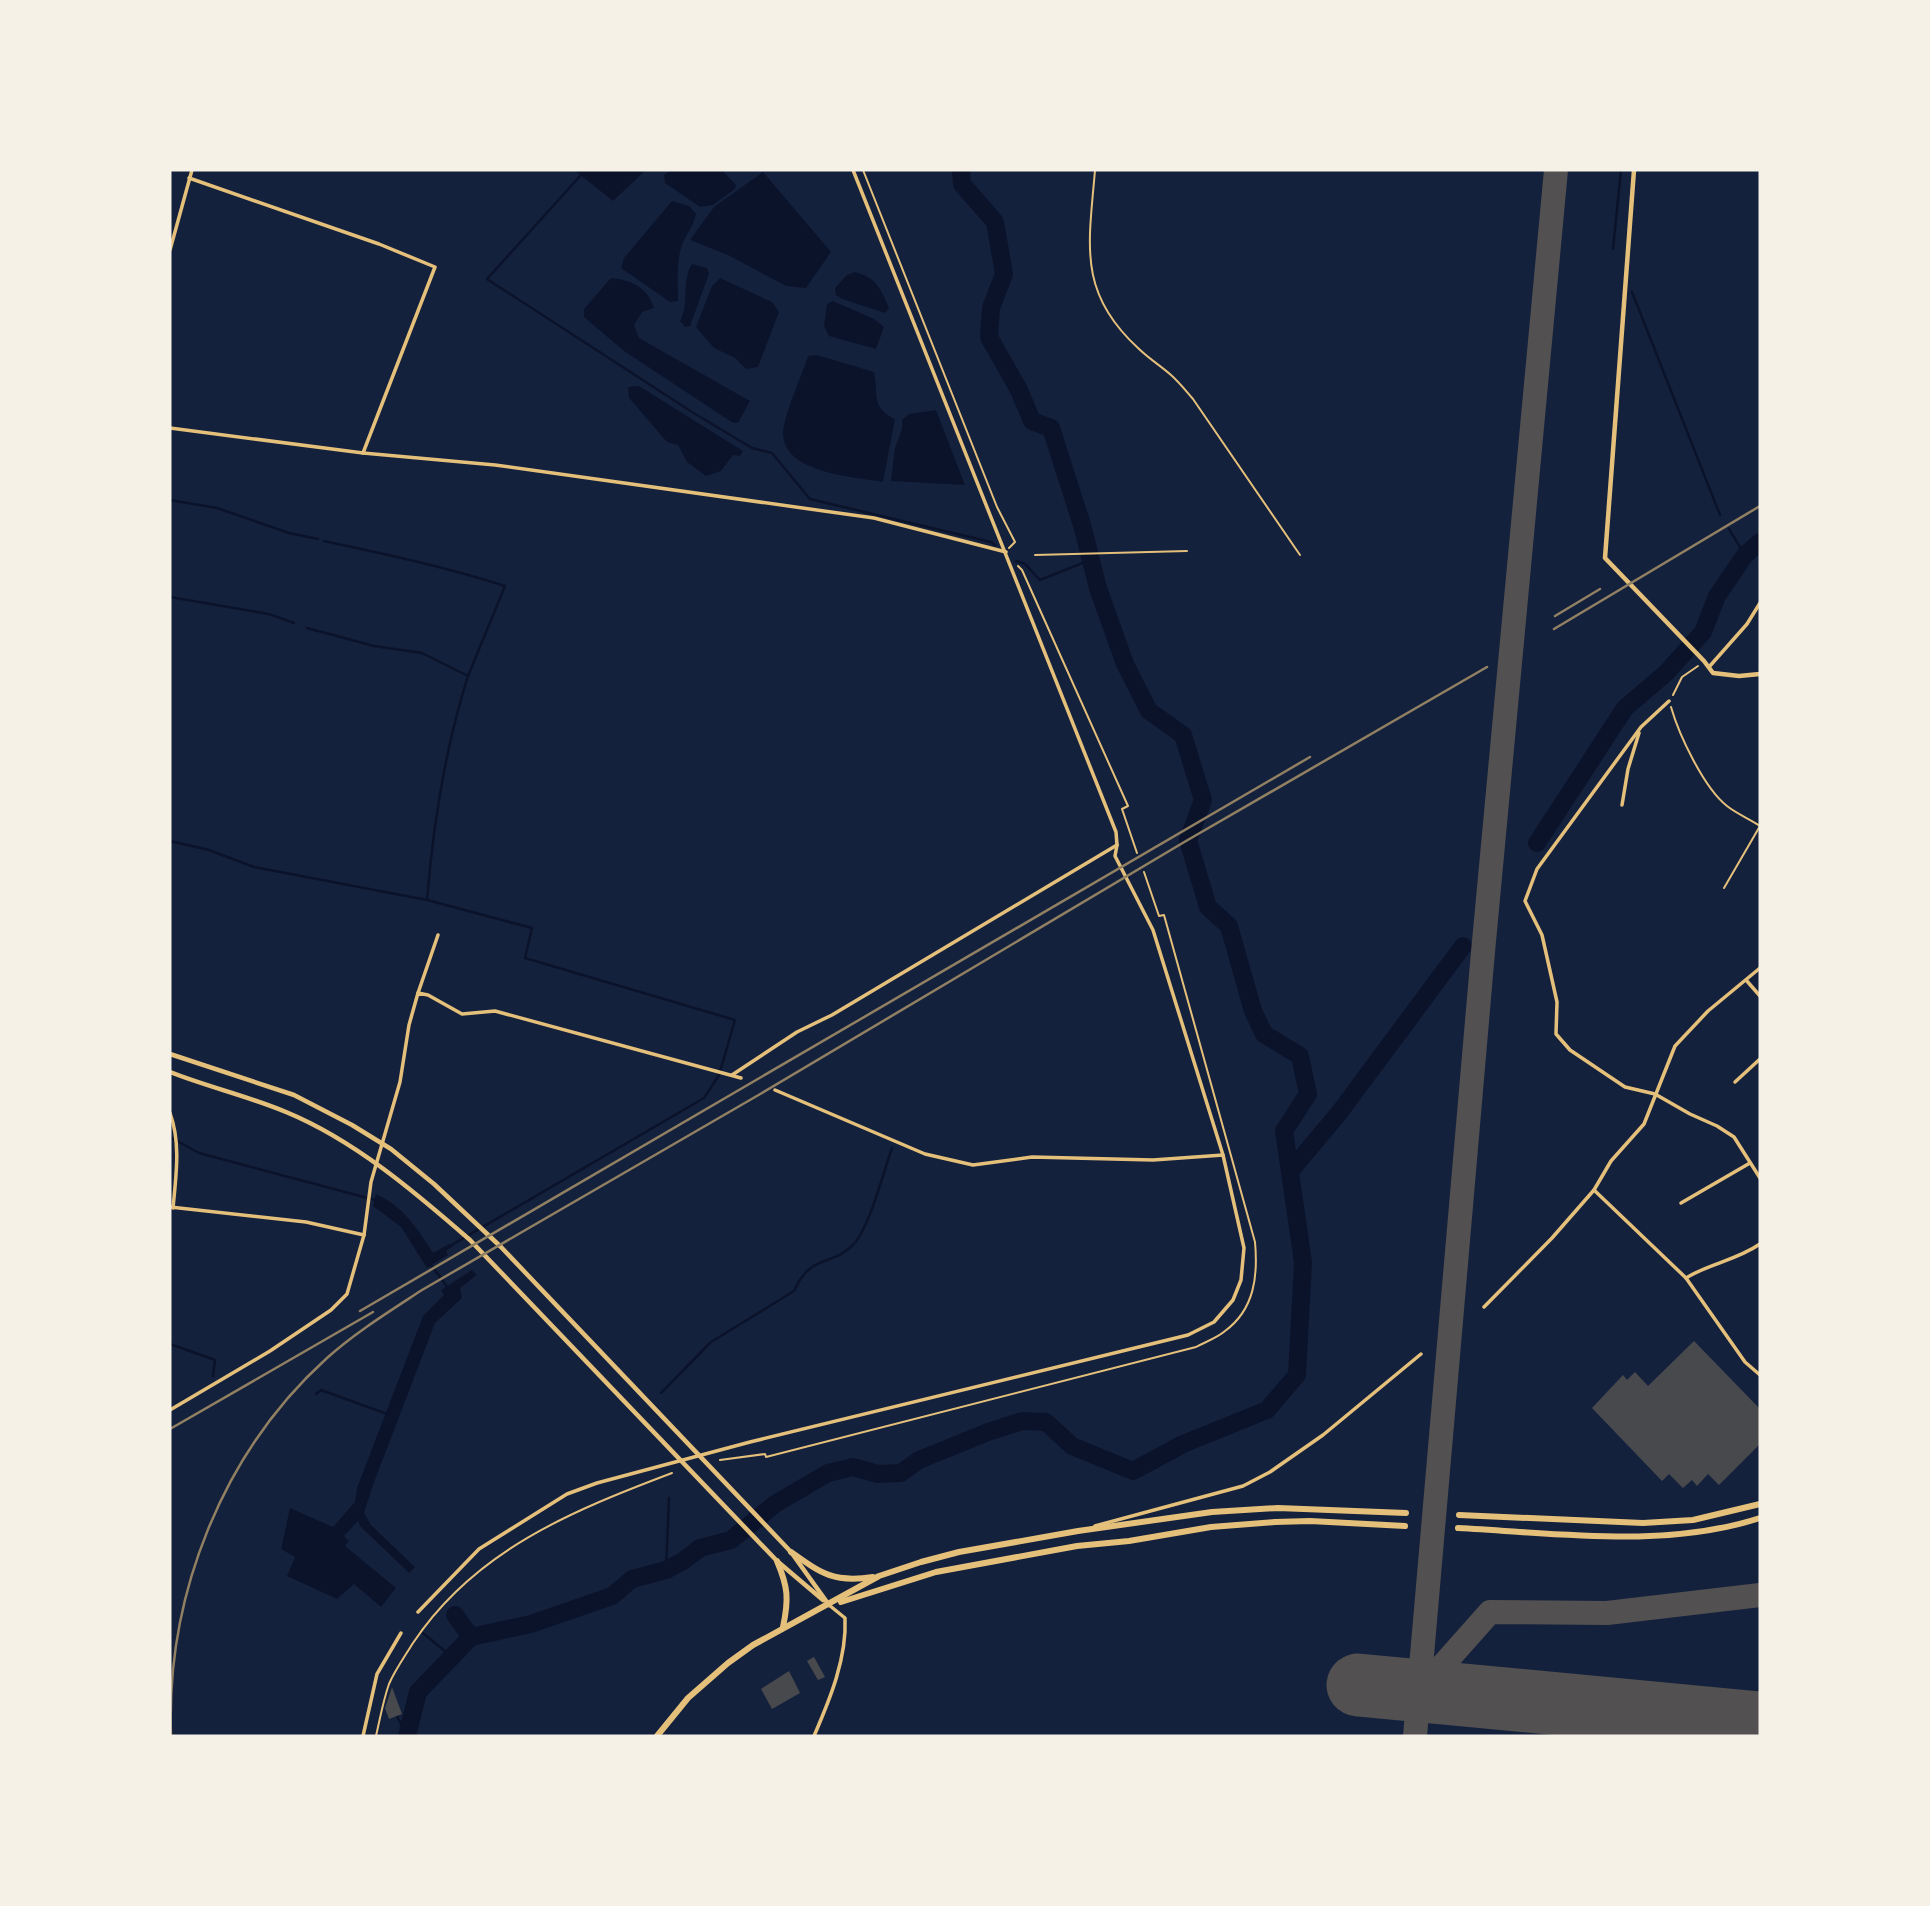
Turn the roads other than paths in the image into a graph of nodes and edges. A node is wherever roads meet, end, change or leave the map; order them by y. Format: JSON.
{"nodes":[{"id":1,"x":192,"y":170,"type":"edge"},
{"id":2,"x":853,"y":170,"type":"edge"},
{"id":3,"x":1095,"y":170,"type":"edge"},
{"id":4,"x":1634,"y":170,"type":"edge"},
{"id":5,"x":189,"y":178,"type":"junction"},
{"id":6,"x":170,"y":250,"type":"edge"},
{"id":7,"x":170,"y":428,"type":"edge"},
{"id":8,"x":363,"y":453,"type":"junction"},
{"id":9,"x":1187,"y":551,"type":"dead end"},
{"id":10,"x":1006,"y":552,"type":"junction"},
{"id":11,"x":1035,"y":555,"type":"dead end"},
{"id":12,"x":1300,"y":555,"type":"dead end"},
{"id":13,"x":1760,"y":603,"type":"edge"},
{"id":14,"x":1709,"y":667,"type":"junction"},
{"id":15,"x":1760,"y":674,"type":"edge"},
{"id":16,"x":1670,"y":701,"type":"road end"},
{"id":17,"x":1641,"y":727,"type":"junction"},
{"id":18,"x":1622,"y":805,"type":"dead end"},
{"id":19,"x":1117,"y":845,"type":"junction"},
{"id":20,"x":438,"y":935,"type":"dead end"},
{"id":21,"x":1760,"y":968,"type":"edge"},
{"id":22,"x":1746,"y":980,"type":"junction"},
{"id":23,"x":418,"y":993,"type":"junction"},
{"id":24,"x":1760,"y":996,"type":"edge"},
{"id":25,"x":170,"y":1054,"type":"edge"},
{"id":26,"x":1760,"y":1059,"type":"edge"},
{"id":27,"x":170,"y":1072,"type":"edge"},
{"id":28,"x":732,"y":1075,"type":"junction"},
{"id":29,"x":741,"y":1078,"type":"dead end"},
{"id":30,"x":1735,"y":1082,"type":"dead end"},
{"id":31,"x":775,"y":1090,"type":"dead end"},
{"id":32,"x":1654,"y":1094,"type":"junction"},
{"id":33,"x":170,"y":1112,"type":"edge"},
{"id":34,"x":1223,"y":1155,"type":"junction"},
{"id":35,"x":1750,"y":1163,"type":"junction"},
{"id":36,"x":1760,"y":1178,"type":"edge"},
{"id":37,"x":1594,"y":1190,"type":"junction"},
{"id":38,"x":1681,"y":1203,"type":"dead end"},
{"id":39,"x":172,"y":1207,"type":"edge"},
{"id":40,"x":363,"y":1234,"type":"junction"},
{"id":41,"x":1760,"y":1244,"type":"edge"},
{"id":42,"x":1686,"y":1278,"type":"junction"},
{"id":43,"x":1483,"y":1307,"type":"dead end"},
{"id":44,"x":1421,"y":1354,"type":"dead end"},
{"id":45,"x":1760,"y":1375,"type":"edge"},
{"id":46,"x":170,"y":1410,"type":"edge"},
{"id":47,"x":1760,"y":1504,"type":"edge"},
{"id":48,"x":1406,"y":1513,"type":"dead end"},
{"id":49,"x":1459,"y":1515,"type":"dead end"},
{"id":50,"x":1760,"y":1518,"type":"edge"},
{"id":51,"x":1405,"y":1526,"type":"dead end"},
{"id":52,"x":1458,"y":1528,"type":"dead end"},
{"id":53,"x":1078,"y":1531,"type":"junction"},
{"id":54,"x":791,"y":1552,"type":"junction"},
{"id":55,"x":776,"y":1560,"type":"junction"},
{"id":56,"x":879,"y":1576,"type":"junction"},
{"id":57,"x":829,"y":1605,"type":"junction"},
{"id":58,"x":418,"y":1612,"type":"dead end"},
{"id":59,"x":783,"y":1627,"type":"junction"},
{"id":60,"x":401,"y":1633,"type":"dead end"},
{"id":61,"x":363,"y":1736,"type":"edge"},
{"id":62,"x":657,"y":1736,"type":"edge"},
{"id":63,"x":814,"y":1736,"type":"edge"}],
"edges":[{"from":1,"to":5,"type":"street"},
{"from":2,"to":10,"type":"street"},
{"from":3,"to":12,"type":"lane"},
{"from":4,"to":14,"type":"street"},
{"from":5,"to":6,"type":"street"},
{"from":5,"to":8,"type":"street"},
{"from":7,"to":8,"type":"street"},
{"from":8,"to":10,"type":"street"},
{"from":9,"to":11,"type":"lane"},
{"from":10,"to":19,"type":"street"},
{"from":13,"to":14,"type":"street"},
{"from":14,"to":15,"type":"street"},
{"from":16,"to":17,"type":"street"},
{"from":17,"to":18,"type":"street"},
{"from":17,"to":32,"type":"street"},
{"from":19,"to":28,"type":"street"},
{"from":19,"to":34,"type":"street"},
{"from":20,"to":23,"type":"street"},
{"from":21,"to":22,"type":"street"},
{"from":22,"to":24,"type":"street"},
{"from":22,"to":32,"type":"street"},
{"from":23,"to":28,"type":"street"},
{"from":23,"to":40,"type":"street"},
{"from":25,"to":54,"type":"street"},
{"from":26,"to":30,"type":"street"},
{"from":27,"to":55,"type":"street"},
{"from":28,"to":29,"type":"street"},
{"from":31,"to":34,"type":"street"},
{"from":32,"to":35,"type":"street"},
{"from":32,"to":37,"type":"street"},
{"from":33,"to":39,"type":"street"},
{"from":34,"to":58,"type":"street"},
{"from":35,"to":36,"type":"street"},
{"from":35,"to":38,"type":"street"},
{"from":37,"to":42,"type":"street"},
{"from":37,"to":43,"type":"street"},
{"from":39,"to":40,"type":"street"},
{"from":40,"to":46,"type":"street"},
{"from":41,"to":42,"type":"street"},
{"from":42,"to":45,"type":"street"},
{"from":44,"to":53,"type":"street"},
{"from":47,"to":49,"type":"main road"},
{"from":48,"to":53,"type":"main road"},
{"from":50,"to":52,"type":"main road"},
{"from":51,"to":57,"type":"main road"},
{"from":53,"to":56,"type":"main road"},
{"from":54,"to":56,"type":"main road"},
{"from":54,"to":57,"type":"street"},
{"from":55,"to":57,"type":"street"},
{"from":55,"to":59,"type":"main road"},
{"from":56,"to":57,"type":"main road"},
{"from":57,"to":59,"type":"main road"},
{"from":57,"to":63,"type":"street"},
{"from":59,"to":62,"type":"main road"},
{"from":60,"to":61,"type":"street"}]}
